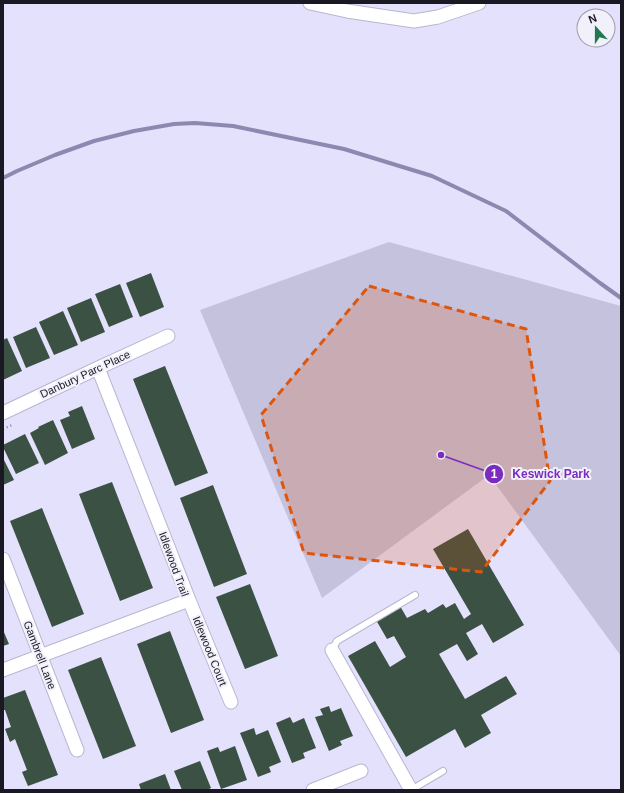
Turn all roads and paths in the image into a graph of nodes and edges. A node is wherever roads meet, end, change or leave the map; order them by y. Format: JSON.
{"nodes":[{"id":1,"x":310,"y":3,"type":"edge"},
{"id":2,"x":479,"y":3,"type":"edge"},
{"id":3,"x":349,"y":7,"type":"edge"},
{"id":4,"x":168,"y":336,"type":"dead end"},
{"id":5,"x":98,"y":368,"type":"junction"},
{"id":6,"x":3,"y":413,"type":"edge"},
{"id":7,"x":3,"y":559,"type":"edge"},
{"id":8,"x":415,"y":595,"type":"dead end"},
{"id":9,"x":189,"y":600,"type":"junction"},
{"id":10,"x":332,"y":650,"type":"joint"},
{"id":11,"x":40,"y":656,"type":"junction"},
{"id":12,"x":3,"y":670,"type":"edge"},
{"id":13,"x":231,"y":702,"type":"dead end"},
{"id":14,"x":77,"y":750,"type":"dead end"},
{"id":15,"x":361,"y":771,"type":"dead end"},
{"id":16,"x":443,"y":771,"type":"dead end"},
{"id":17,"x":313,"y":790,"type":"edge"},
{"id":18,"x":411,"y":790,"type":"edge"}],
"edges":[{"from":1,"to":3,"type":"street"},
{"from":2,"to":3,"type":"street"},
{"from":4,"to":5,"type":"street","name":"Danbury Parc Place"},
{"from":5,"to":6,"type":"street","name":"Danbury Parc Place"},
{"from":5,"to":9,"type":"street","name":"Idlewood Trail"},
{"from":7,"to":11,"type":"street","name":"Gambrell Lane"},
{"from":8,"to":10,"type":"lane"},
{"from":9,"to":11,"type":"street","name":"Idlewood Trail"},
{"from":9,"to":13,"type":"street","name":"Idlewood Court"},
{"from":10,"to":18,"type":"street"},
{"from":11,"to":12,"type":"street","name":"Idlewood Trail"},
{"from":11,"to":14,"type":"street","name":"Gambrell Lane"},
{"from":15,"to":17,"type":"street"},
{"from":16,"to":18,"type":"lane"}]}
